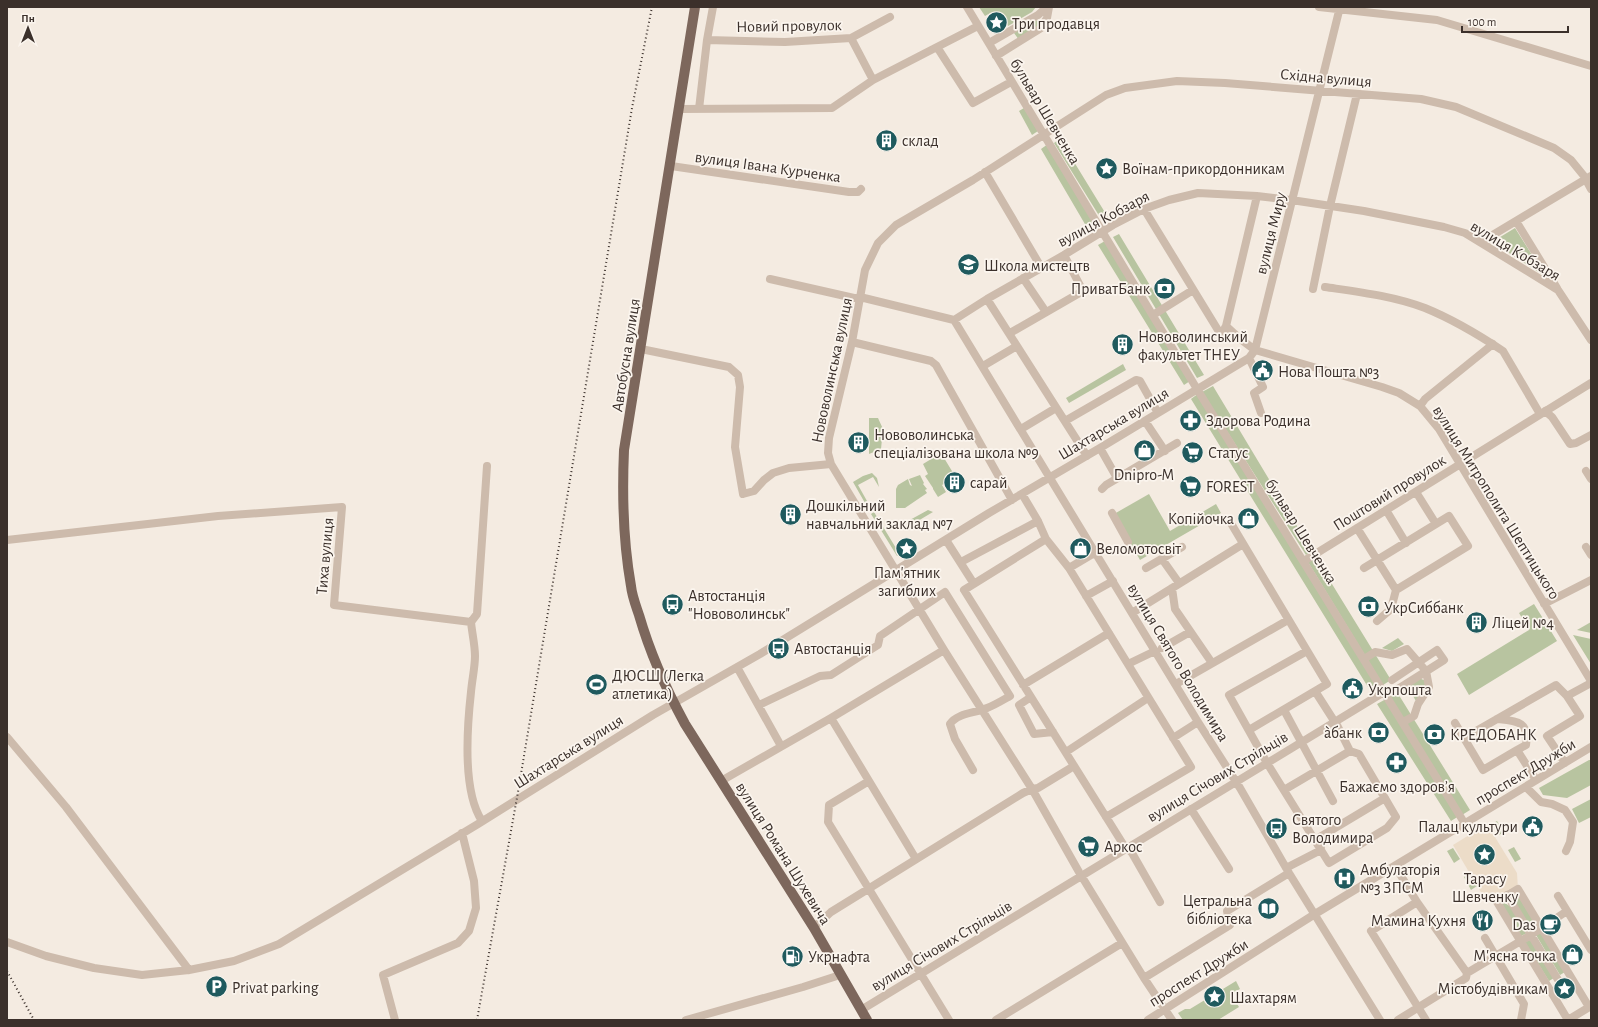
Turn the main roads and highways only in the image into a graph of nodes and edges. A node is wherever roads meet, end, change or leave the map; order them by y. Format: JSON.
{"nodes":[{"id":1,"x":695,"y":7,"type":"edge"},
{"id":2,"x":674,"y":703,"type":"joint"},
{"id":3,"x":867,"y":1020,"type":"edge"}],
"edges":[{"from":1,"to":2,"type":"main road","name":"Автобусна вулиця"},
{"from":2,"to":3,"type":"main road","name":"вулиця Романа Шухевича"}]}
